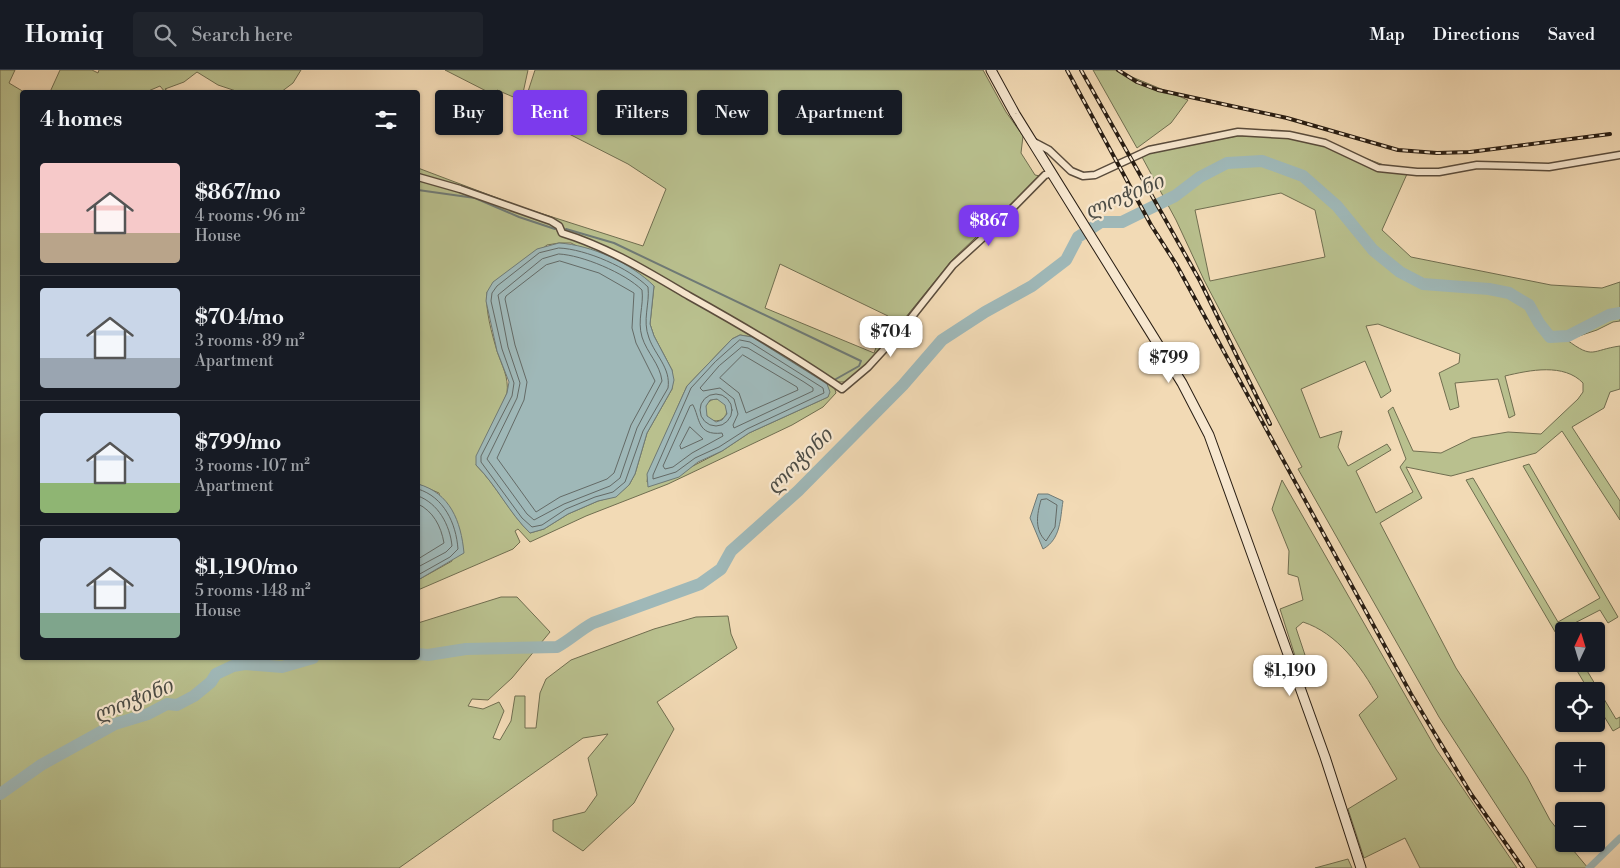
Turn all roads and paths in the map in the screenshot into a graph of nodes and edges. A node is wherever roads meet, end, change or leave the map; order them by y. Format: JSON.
{"nodes":[{"id":1,"x":991,"y":70,"type":"edge"},
{"id":2,"x":1032,"y":141,"type":"junction"},
{"id":3,"x":1620,"y":155,"type":"edge"},
{"id":4,"x":1052,"y":173,"type":"junction"},
{"id":5,"x":420,"y":178,"type":"edge"},
{"id":6,"x":1362,"y":868,"type":"edge"}],
"edges":[{"from":1,"to":2,"type":"main road"},
{"from":2,"to":3,"type":"street"},
{"from":2,"to":4,"type":"main road"},
{"from":4,"to":5,"type":"street"},
{"from":4,"to":6,"type":"main road"}]}
